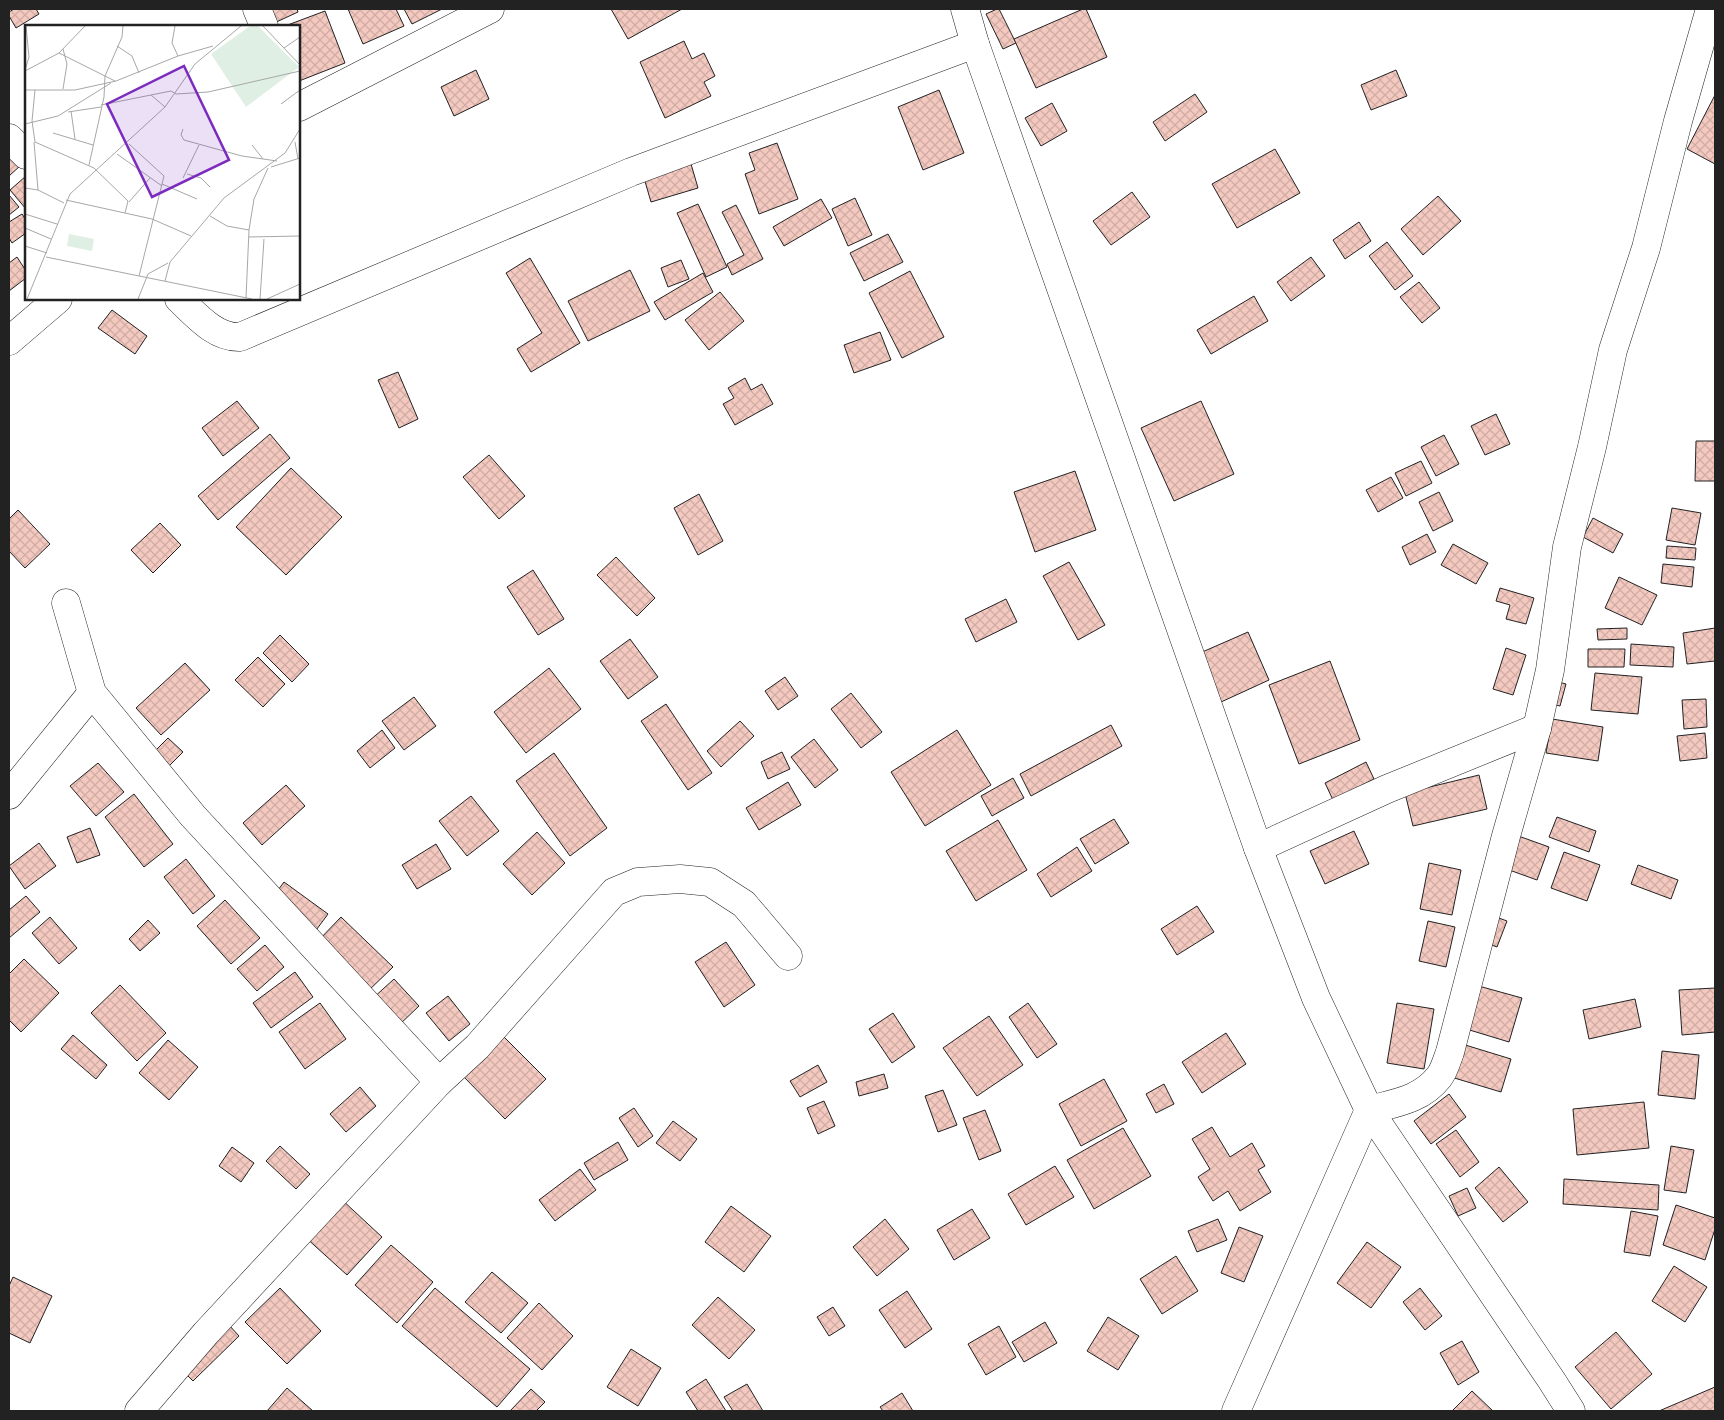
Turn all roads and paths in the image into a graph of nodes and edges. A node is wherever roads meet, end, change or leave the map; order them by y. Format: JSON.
{"nodes":[{"id":1,"x":257,"y":9,"type":"edge"},
{"id":2,"x":490,"y":9,"type":"edge"},
{"id":3,"x":965,"y":9,"type":"edge"},
{"id":4,"x":1710,"y":9,"type":"edge"},
{"id":5,"x":264,"y":25,"type":"edge"},
{"id":6,"x":975,"y":44,"type":"junction"},
{"id":7,"x":300,"y":106,"type":"edge"},
{"id":8,"x":9,"y":138,"type":"edge"},
{"id":9,"x":25,"y":154,"type":"edge"},
{"id":10,"x":57,"y":300,"type":"edge"},
{"id":11,"x":180,"y":300,"type":"edge"},
{"id":12,"x":9,"y":341,"type":"edge"},
{"id":13,"x":66,"y":603,"type":"dead end"},
{"id":14,"x":92,"y":693,"type":"junction"},
{"id":15,"x":1537,"y":728,"type":"junction"},
{"id":16,"x":9,"y":795,"type":"edge"},
{"id":17,"x":1258,"y":848,"type":"junction"},
{"id":18,"x":788,"y":956,"type":"dead end"},
{"id":19,"x":439,"y":1082,"type":"junction"},
{"id":20,"x":1369,"y":1110,"type":"junction"},
{"id":21,"x":139,"y":1411,"type":"edge"},
{"id":22,"x":1236,"y":1411,"type":"edge"},
{"id":23,"x":1571,"y":1411,"type":"edge"}],
"edges":[{"from":1,"to":5,"type":"street"},
{"from":2,"to":7,"type":"street"},
{"from":3,"to":6,"type":"street"},
{"from":4,"to":15,"type":"street"},
{"from":6,"to":11,"type":"street"},
{"from":6,"to":17,"type":"street"},
{"from":8,"to":9,"type":"street"},
{"from":10,"to":12,"type":"street"},
{"from":13,"to":14,"type":"street"},
{"from":14,"to":16,"type":"street"},
{"from":14,"to":19,"type":"street"},
{"from":15,"to":17,"type":"street"},
{"from":15,"to":20,"type":"street"},
{"from":17,"to":20,"type":"street"},
{"from":18,"to":19,"type":"street"},
{"from":19,"to":21,"type":"street"},
{"from":20,"to":22,"type":"street"},
{"from":20,"to":23,"type":"street"}]}
